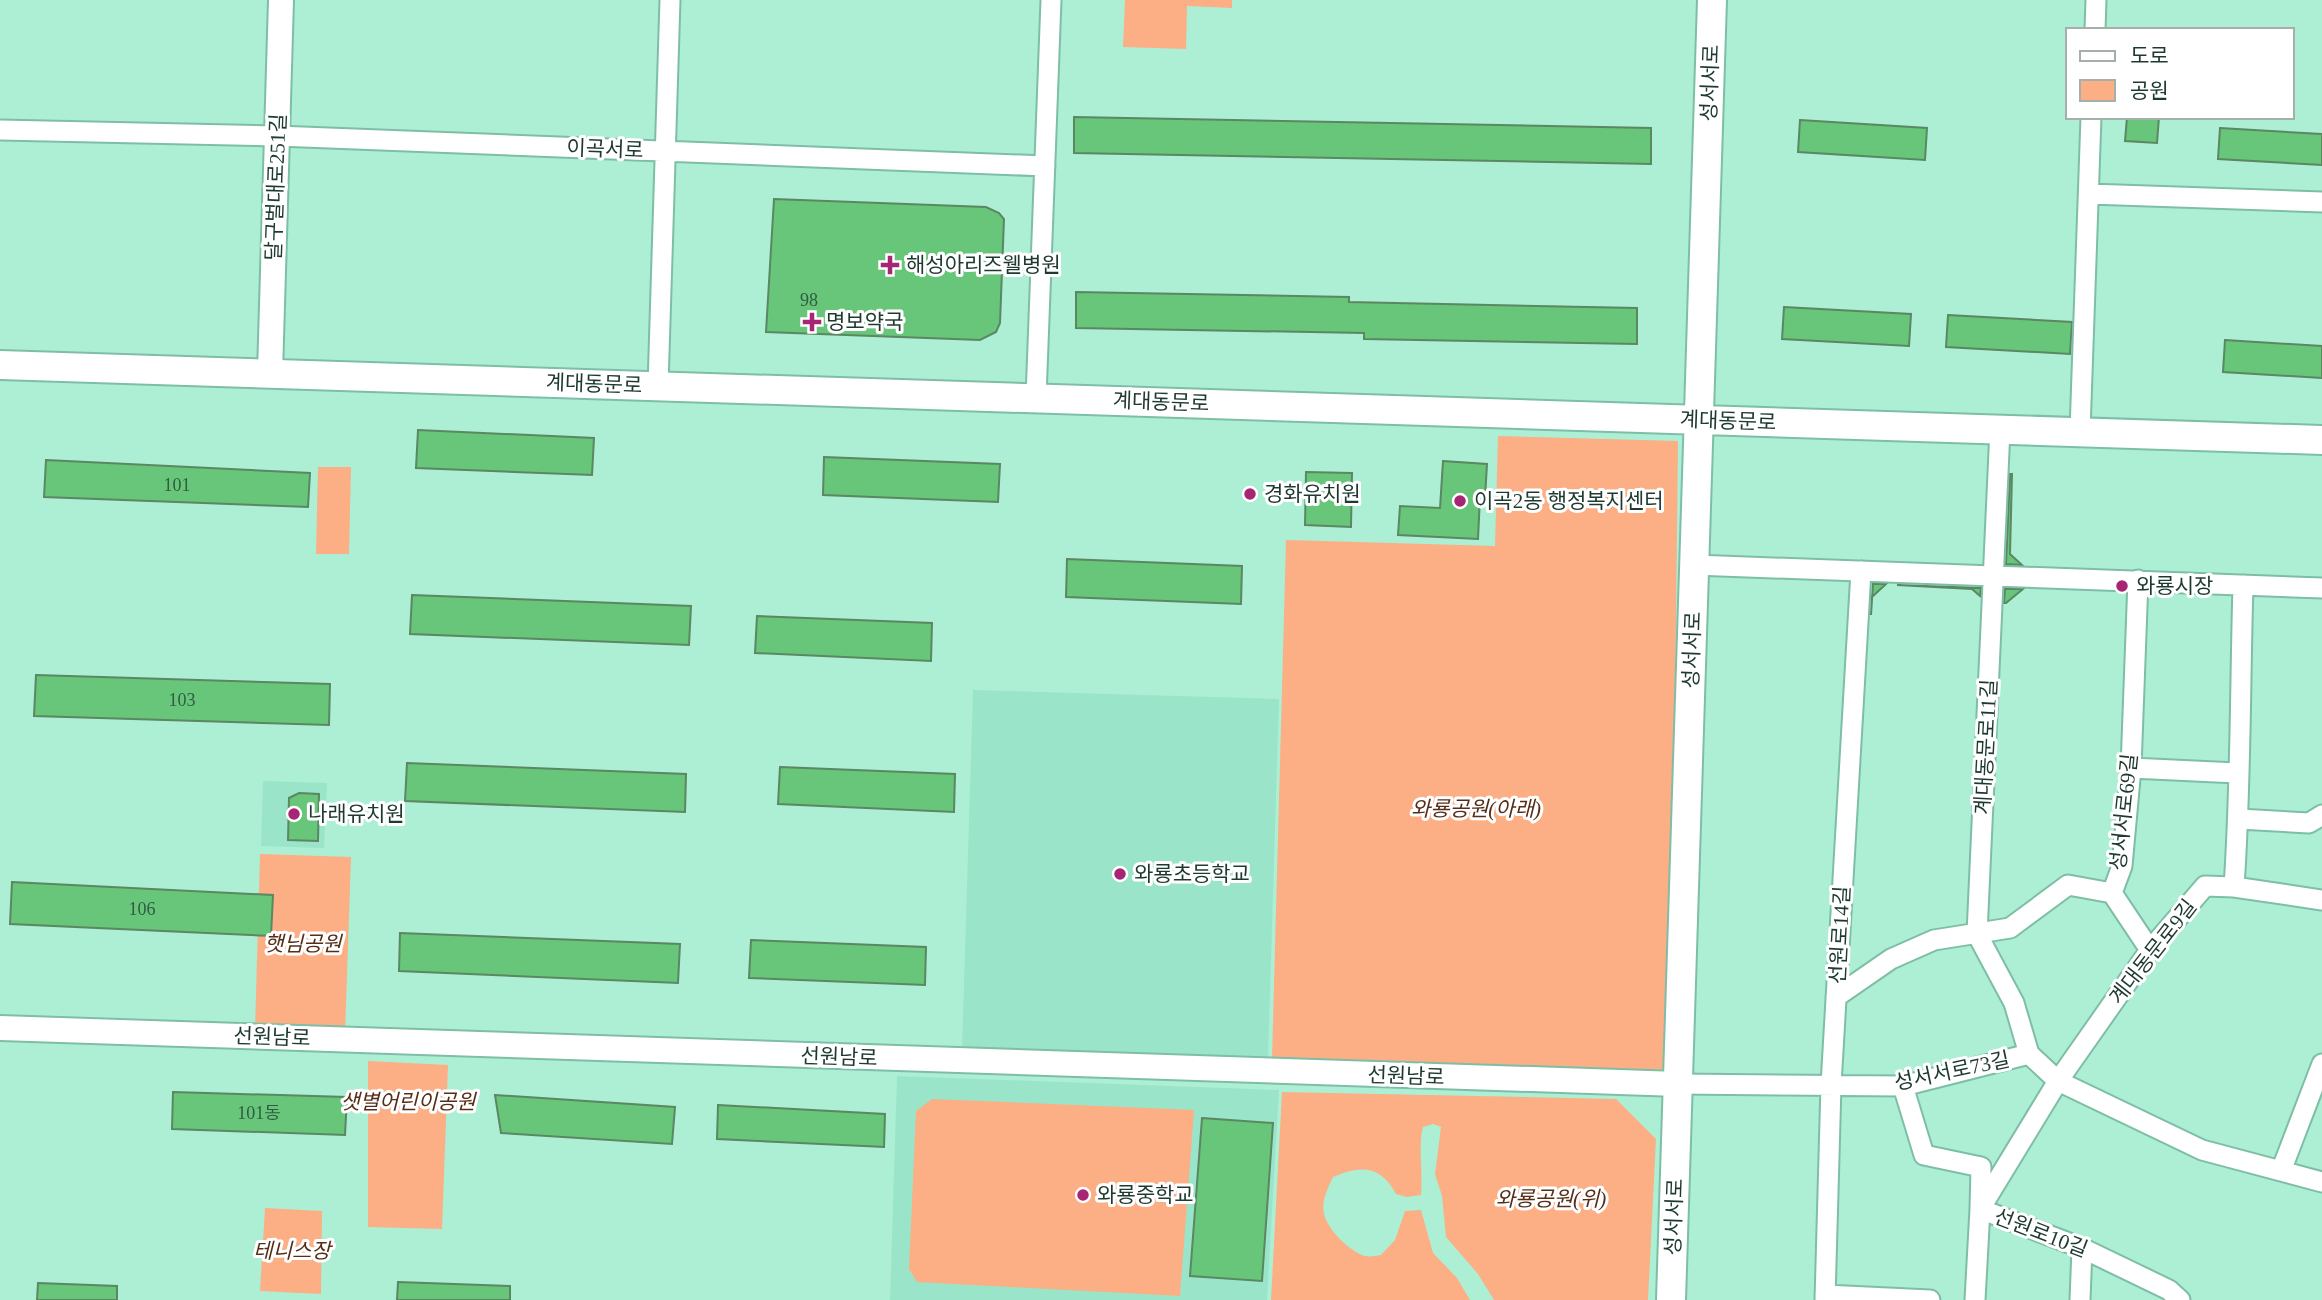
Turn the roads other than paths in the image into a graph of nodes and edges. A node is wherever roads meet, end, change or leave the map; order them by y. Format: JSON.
{"nodes":[{"id":1,"x":281,"y":0,"type":"edge"},
{"id":2,"x":670,"y":0,"type":"edge"},
{"id":3,"x":1051,"y":0,"type":"edge"},
{"id":4,"x":1713,"y":0,"type":"edge"},
{"id":5,"x":2096,"y":0,"type":"edge"},
{"id":6,"x":2095,"y":28,"type":"edge"},
{"id":7,"x":2091,"y":119,"type":"edge"},
{"id":8,"x":0,"y":130,"type":"edge"},
{"id":9,"x":277,"y":136,"type":"junction"},
{"id":10,"x":666,"y":151,"type":"junction"},
{"id":11,"x":1045,"y":166,"type":"junction"},
{"id":12,"x":2088,"y":194,"type":"junction"},
{"id":13,"x":2322,"y":202,"type":"edge"},
{"id":14,"x":0,"y":365,"type":"edge"},
{"id":15,"x":270,"y":373,"type":"junction"},
{"id":16,"x":658,"y":386,"type":"junction"},
{"id":17,"x":1036,"y":398,"type":"junction"},
{"id":18,"x":1699,"y":420,"type":"junction"},
{"id":19,"x":2000,"y":429,"type":"junction"},
{"id":20,"x":2080,"y":431,"type":"junction"},
{"id":21,"x":2322,"y":440,"type":"edge"},
{"id":22,"x":1695,"y":565,"type":"junction"},
{"id":23,"x":1861,"y":571,"type":"junction"},
{"id":24,"x":1994,"y":575,"type":"junction"},
{"id":25,"x":2138,"y":580,"type":"junction"},
{"id":26,"x":2243,"y":585,"type":"junction"},
{"id":27,"x":2322,"y":588,"type":"edge"},
{"id":28,"x":2131,"y":768,"type":"junction"},
{"id":29,"x":2238,"y":772,"type":"junction"},
{"id":30,"x":2322,"y":815,"type":"edge"},
{"id":31,"x":2239,"y":819,"type":"junction"},
{"id":32,"x":2234,"y":887,"type":"junction"},
{"id":33,"x":2112,"y":893,"type":"junction"},
{"id":34,"x":2322,"y":900,"type":"edge"},
{"id":35,"x":1977,"y":934,"type":"junction"},
{"id":36,"x":2150,"y":950,"type":"junction"},
{"id":37,"x":1836,"y":997,"type":"junction"},
{"id":38,"x":0,"y":1028,"type":"edge"},
{"id":39,"x":2029,"y":1054,"type":"junction"},
{"id":40,"x":2322,"y":1064,"type":"edge"},
{"id":41,"x":2058,"y":1081,"type":"junction"},
{"id":42,"x":1678,"y":1084,"type":"junction"},
{"id":43,"x":1831,"y":1085,"type":"junction"},
{"id":44,"x":1903,"y":1086,"type":"junction"},
{"id":45,"x":2281,"y":1171,"type":"junction"},
{"id":46,"x":2322,"y":1182,"type":"edge"},
{"id":47,"x":1980,"y":1209,"type":"junction"},
{"id":48,"x":2082,"y":1248,"type":"junction"},
{"id":49,"x":1825,"y":1298,"type":"edge"},
{"id":50,"x":1671,"y":1300,"type":"edge"},
{"id":51,"x":1930,"y":1300,"type":"edge"},
{"id":52,"x":1975,"y":1300,"type":"edge"},
{"id":53,"x":2080,"y":1300,"type":"edge"},
{"id":54,"x":2180,"y":1300,"type":"edge"}],
"edges":[{"from":1,"to":9,"type":"street","name":"달구벌대로251길"},
{"from":2,"to":10,"type":"street"},
{"from":3,"to":11,"type":"street"},
{"from":4,"to":18,"type":"main road","name":"성서서로"},
{"from":5,"to":6,"type":"street"},
{"from":7,"to":12,"type":"street"},
{"from":8,"to":9,"type":"street","name":"이곡서로"},
{"from":9,"to":10,"type":"street","name":"이곡서로"},
{"from":9,"to":15,"type":"street","name":"달구벌대로251길"},
{"from":10,"to":11,"type":"street","name":"이곡서로"},
{"from":10,"to":16,"type":"street"},
{"from":11,"to":17,"type":"street"},
{"from":12,"to":13,"type":"street"},
{"from":12,"to":20,"type":"street"},
{"from":14,"to":15,"type":"main road","name":"계대동문로"},
{"from":15,"to":16,"type":"main road","name":"계대동문로"},
{"from":16,"to":17,"type":"main road","name":"계대동문로"},
{"from":17,"to":18,"type":"main road","name":"계대동문로"},
{"from":18,"to":19,"type":"main road","name":"계대동문로"},
{"from":18,"to":22,"type":"main road","name":"성서서로"},
{"from":19,"to":20,"type":"main road","name":"계대동문로"},
{"from":19,"to":24,"type":"street","name":"계대동문로11길"},
{"from":20,"to":21,"type":"main road","name":"계대동문로"},
{"from":22,"to":23,"type":"street"},
{"from":22,"to":42,"type":"main road","name":"성서서로"},
{"from":23,"to":24,"type":"street"},
{"from":23,"to":37,"type":"street","name":"선원로14길"},
{"from":24,"to":25,"type":"street"},
{"from":24,"to":35,"type":"street","name":"계대동문로11길"},
{"from":25,"to":26,"type":"street"},
{"from":25,"to":28,"type":"street","name":"성서서로69길"},
{"from":26,"to":27,"type":"street"},
{"from":26,"to":29,"type":"street"},
{"from":28,"to":29,"type":"street"},
{"from":28,"to":33,"type":"street","name":"성서서로69길"},
{"from":29,"to":31,"type":"street"},
{"from":30,"to":31,"type":"street"},
{"from":31,"to":32,"type":"street"},
{"from":32,"to":34,"type":"street","name":"계대동문로9길"},
{"from":32,"to":36,"type":"street","name":"계대동문로9길"},
{"from":33,"to":35,"type":"street","name":"성서서로69길"},
{"from":33,"to":36,"type":"street"},
{"from":35,"to":37,"type":"street","name":"성서서로69길"},
{"from":35,"to":39,"type":"street"},
{"from":36,"to":41,"type":"street","name":"계대동문로9길"},
{"from":37,"to":43,"type":"street","name":"선원로14길"},
{"from":38,"to":42,"type":"street","name":"선원남로"},
{"from":39,"to":41,"type":"street","name":"성서서로73길"},
{"from":39,"to":44,"type":"street","name":"성서서로73길"},
{"from":40,"to":45,"type":"street"},
{"from":41,"to":45,"type":"street","name":"성서서로73길"},
{"from":41,"to":47,"type":"street","name":"계대동문로9길"},
{"from":42,"to":43,"type":"street","name":"성서서로73길"},
{"from":42,"to":50,"type":"main road","name":"성서서로"},
{"from":43,"to":44,"type":"street","name":"성서서로73길"},
{"from":43,"to":49,"type":"street","name":"선원로14길"},
{"from":44,"to":47,"type":"street","name":"선원로10길"},
{"from":45,"to":46,"type":"street","name":"성서서로73길"},
{"from":47,"to":48,"type":"street","name":"선원로10길"},
{"from":47,"to":52,"type":"street"},
{"from":48,"to":53,"type":"street"},
{"from":48,"to":54,"type":"street","name":"선원로10길"},
{"from":49,"to":51,"type":"street"}]}
